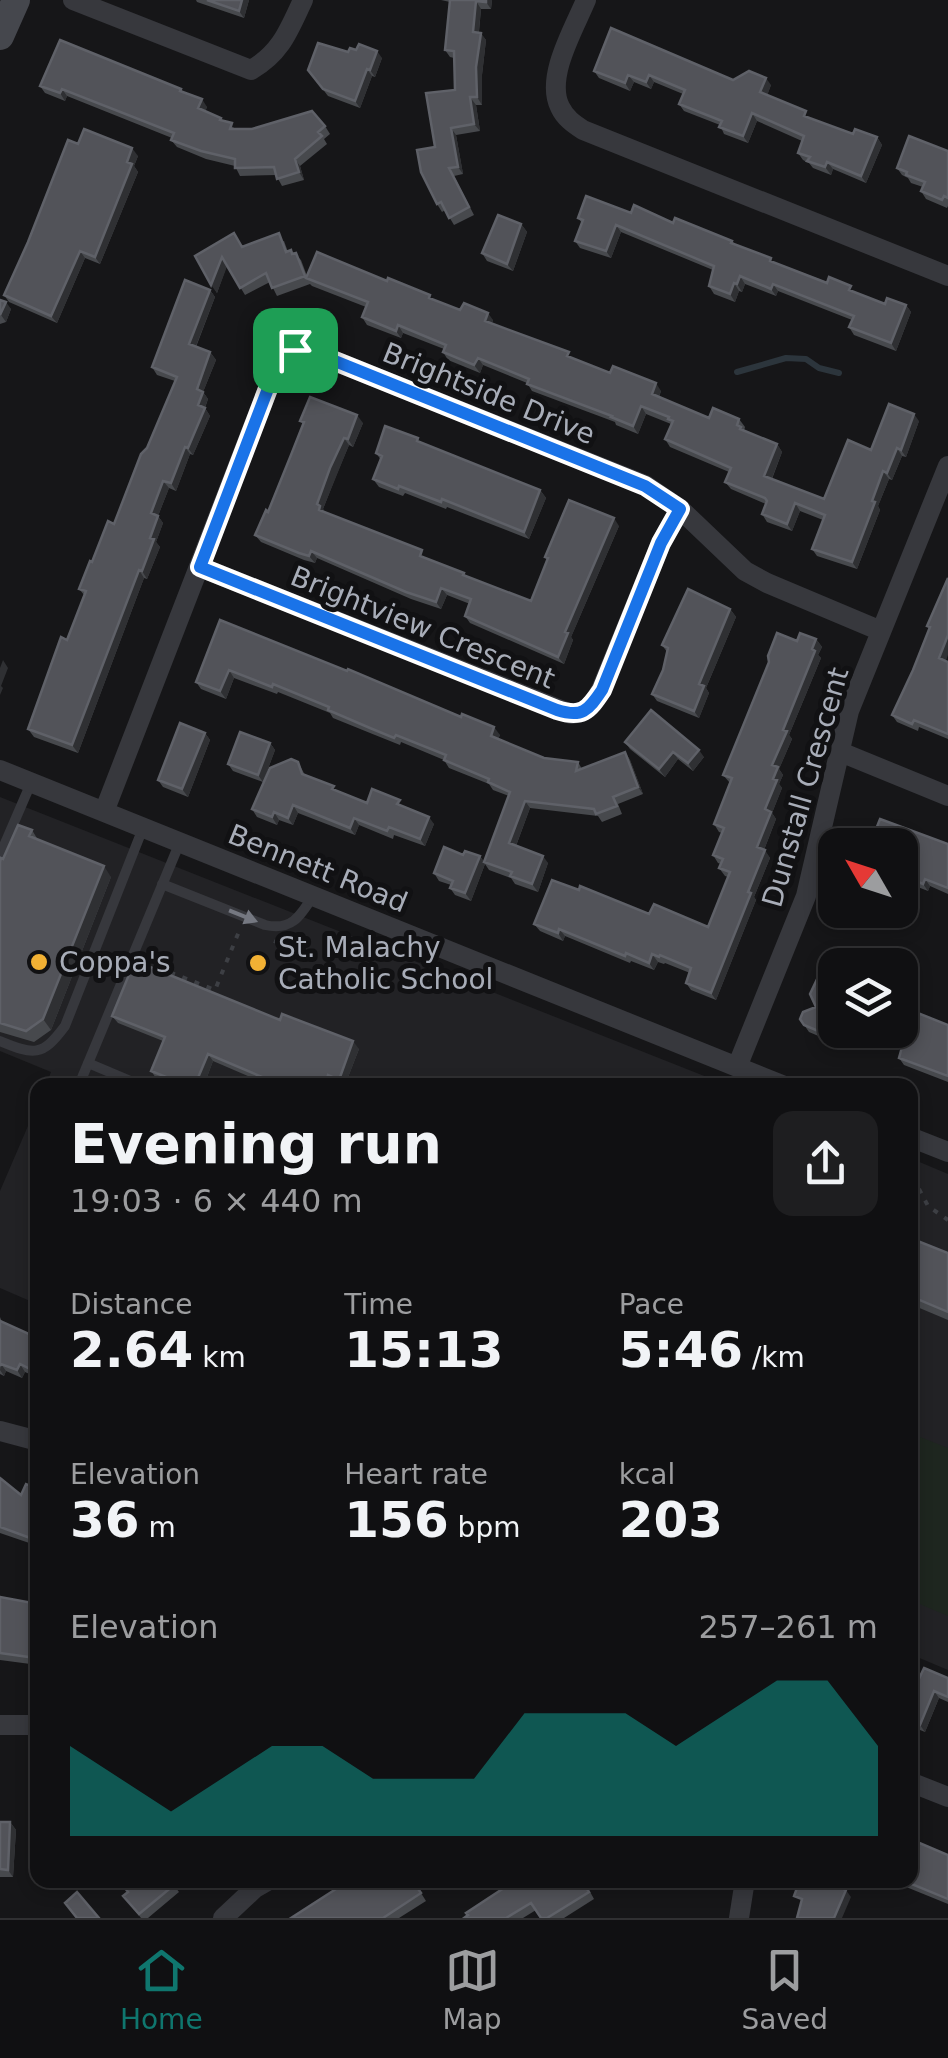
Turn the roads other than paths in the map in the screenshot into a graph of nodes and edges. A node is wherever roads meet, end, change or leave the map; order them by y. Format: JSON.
{"nodes":[{"id":1,"x":16,"y":0,"type":"edge"},
{"id":2,"x":73,"y":0,"type":"edge"},
{"id":3,"x":303,"y":0,"type":"edge"},
{"id":4,"x":586,"y":0,"type":"edge"},
{"id":5,"x":0,"y":36,"type":"edge"},
{"id":6,"x":948,"y":276,"type":"edge"},
{"id":7,"x":948,"y":466,"type":"edge"},
{"id":8,"x":942,"y":500,"type":"edge"},
{"id":9,"x":680,"y":509,"type":"junction"},
{"id":10,"x":200,"y":567,"type":"junction"},
{"id":11,"x":881,"y":631,"type":"junction"},
{"id":12,"x":838,"y":751,"type":"junction"},
{"id":13,"x":0,"y":770,"type":"edge"},
{"id":14,"x":31,"y":783,"type":"junction"},
{"id":15,"x":948,"y":796,"type":"edge"},
{"id":16,"x":104,"y":812,"type":"junction"},
{"id":17,"x":142,"y":828,"type":"junction"},
{"id":18,"x":3,"y":842,"type":"edge"},
{"id":19,"x":180,"y":842,"type":"junction"},
{"id":20,"x":0,"y":855,"type":"edge"},
{"id":21,"x":162,"y":884,"type":"junction"},
{"id":22,"x":313,"y":896,"type":"junction"},
{"id":23,"x":0,"y":1041,"type":"edge"},
{"id":24,"x":88,"y":1063,"type":"junction"},
{"id":25,"x":737,"y":1067,"type":"junction"},
{"id":26,"x":82,"y":1078,"type":"edge"},
{"id":27,"x":123,"y":1078,"type":"edge"},
{"id":28,"x":764,"y":1078,"type":"edge"},
{"id":29,"x":918,"y":1140,"type":"edge"},
{"id":30,"x":948,"y":1152,"type":"edge"},
{"id":31,"x":0,"y":1431,"type":"edge"},
{"id":32,"x":30,"y":1439,"type":"edge"},
{"id":33,"x":0,"y":1725,"type":"edge"},
{"id":34,"x":30,"y":1725,"type":"edge"},
{"id":35,"x":918,"y":1785,"type":"edge"},
{"id":36,"x":948,"y":1798,"type":"edge"},
{"id":37,"x":252,"y":1888,"type":"edge"},
{"id":38,"x":745,"y":1888,"type":"edge"},
{"id":39,"x":223,"y":1918,"type":"edge"},
{"id":40,"x":739,"y":1918,"type":"edge"}],
"edges":[{"from":1,"to":5,"type":"main road"},
{"from":2,"to":3,"type":"street"},
{"from":4,"to":6,"type":"street"},
{"from":7,"to":8,"type":"street","name":"Dunstall Crescent"},
{"from":8,"to":11,"type":"street","name":"Dunstall Crescent"},
{"from":9,"to":10,"type":"street","name":"Brightview Crescent"},
{"from":9,"to":10,"type":"street","name":"Brightside Drive"},
{"from":9,"to":11,"type":"street","name":"Brightside Drive"},
{"from":10,"to":16,"type":"street","name":"Brightside Drive"},
{"from":11,"to":12,"type":"street","name":"Dunstall Crescent"},
{"from":12,"to":15,"type":"street"},
{"from":12,"to":25,"type":"street","name":"Dunstall Crescent"},
{"from":13,"to":14,"type":"street","name":"Bennett Road"},
{"from":14,"to":16,"type":"street","name":"Bennett Road"},
{"from":14,"to":18,"type":"lane"},
{"from":16,"to":17,"type":"street","name":"Bennett Road"},
{"from":17,"to":19,"type":"street","name":"Bennett Road"},
{"from":17,"to":23,"type":"lane"},
{"from":18,"to":20,"type":"lane"},
{"from":19,"to":21,"type":"lane"},
{"from":19,"to":22,"type":"street","name":"Bennett Road"},
{"from":21,"to":22,"type":"lane","one_way":true},
{"from":21,"to":24,"type":"lane"},
{"from":22,"to":25,"type":"street","name":"Bennett Road"},
{"from":24,"to":26,"type":"lane"},
{"from":24,"to":27,"type":"lane"},
{"from":25,"to":28,"type":"street","name":"Bennett Road"},
{"from":29,"to":30,"type":"street"},
{"from":31,"to":32,"type":"street"},
{"from":33,"to":34,"type":"street"},
{"from":35,"to":36,"type":"street"},
{"from":37,"to":39,"type":"street"},
{"from":38,"to":40,"type":"street"}]}
